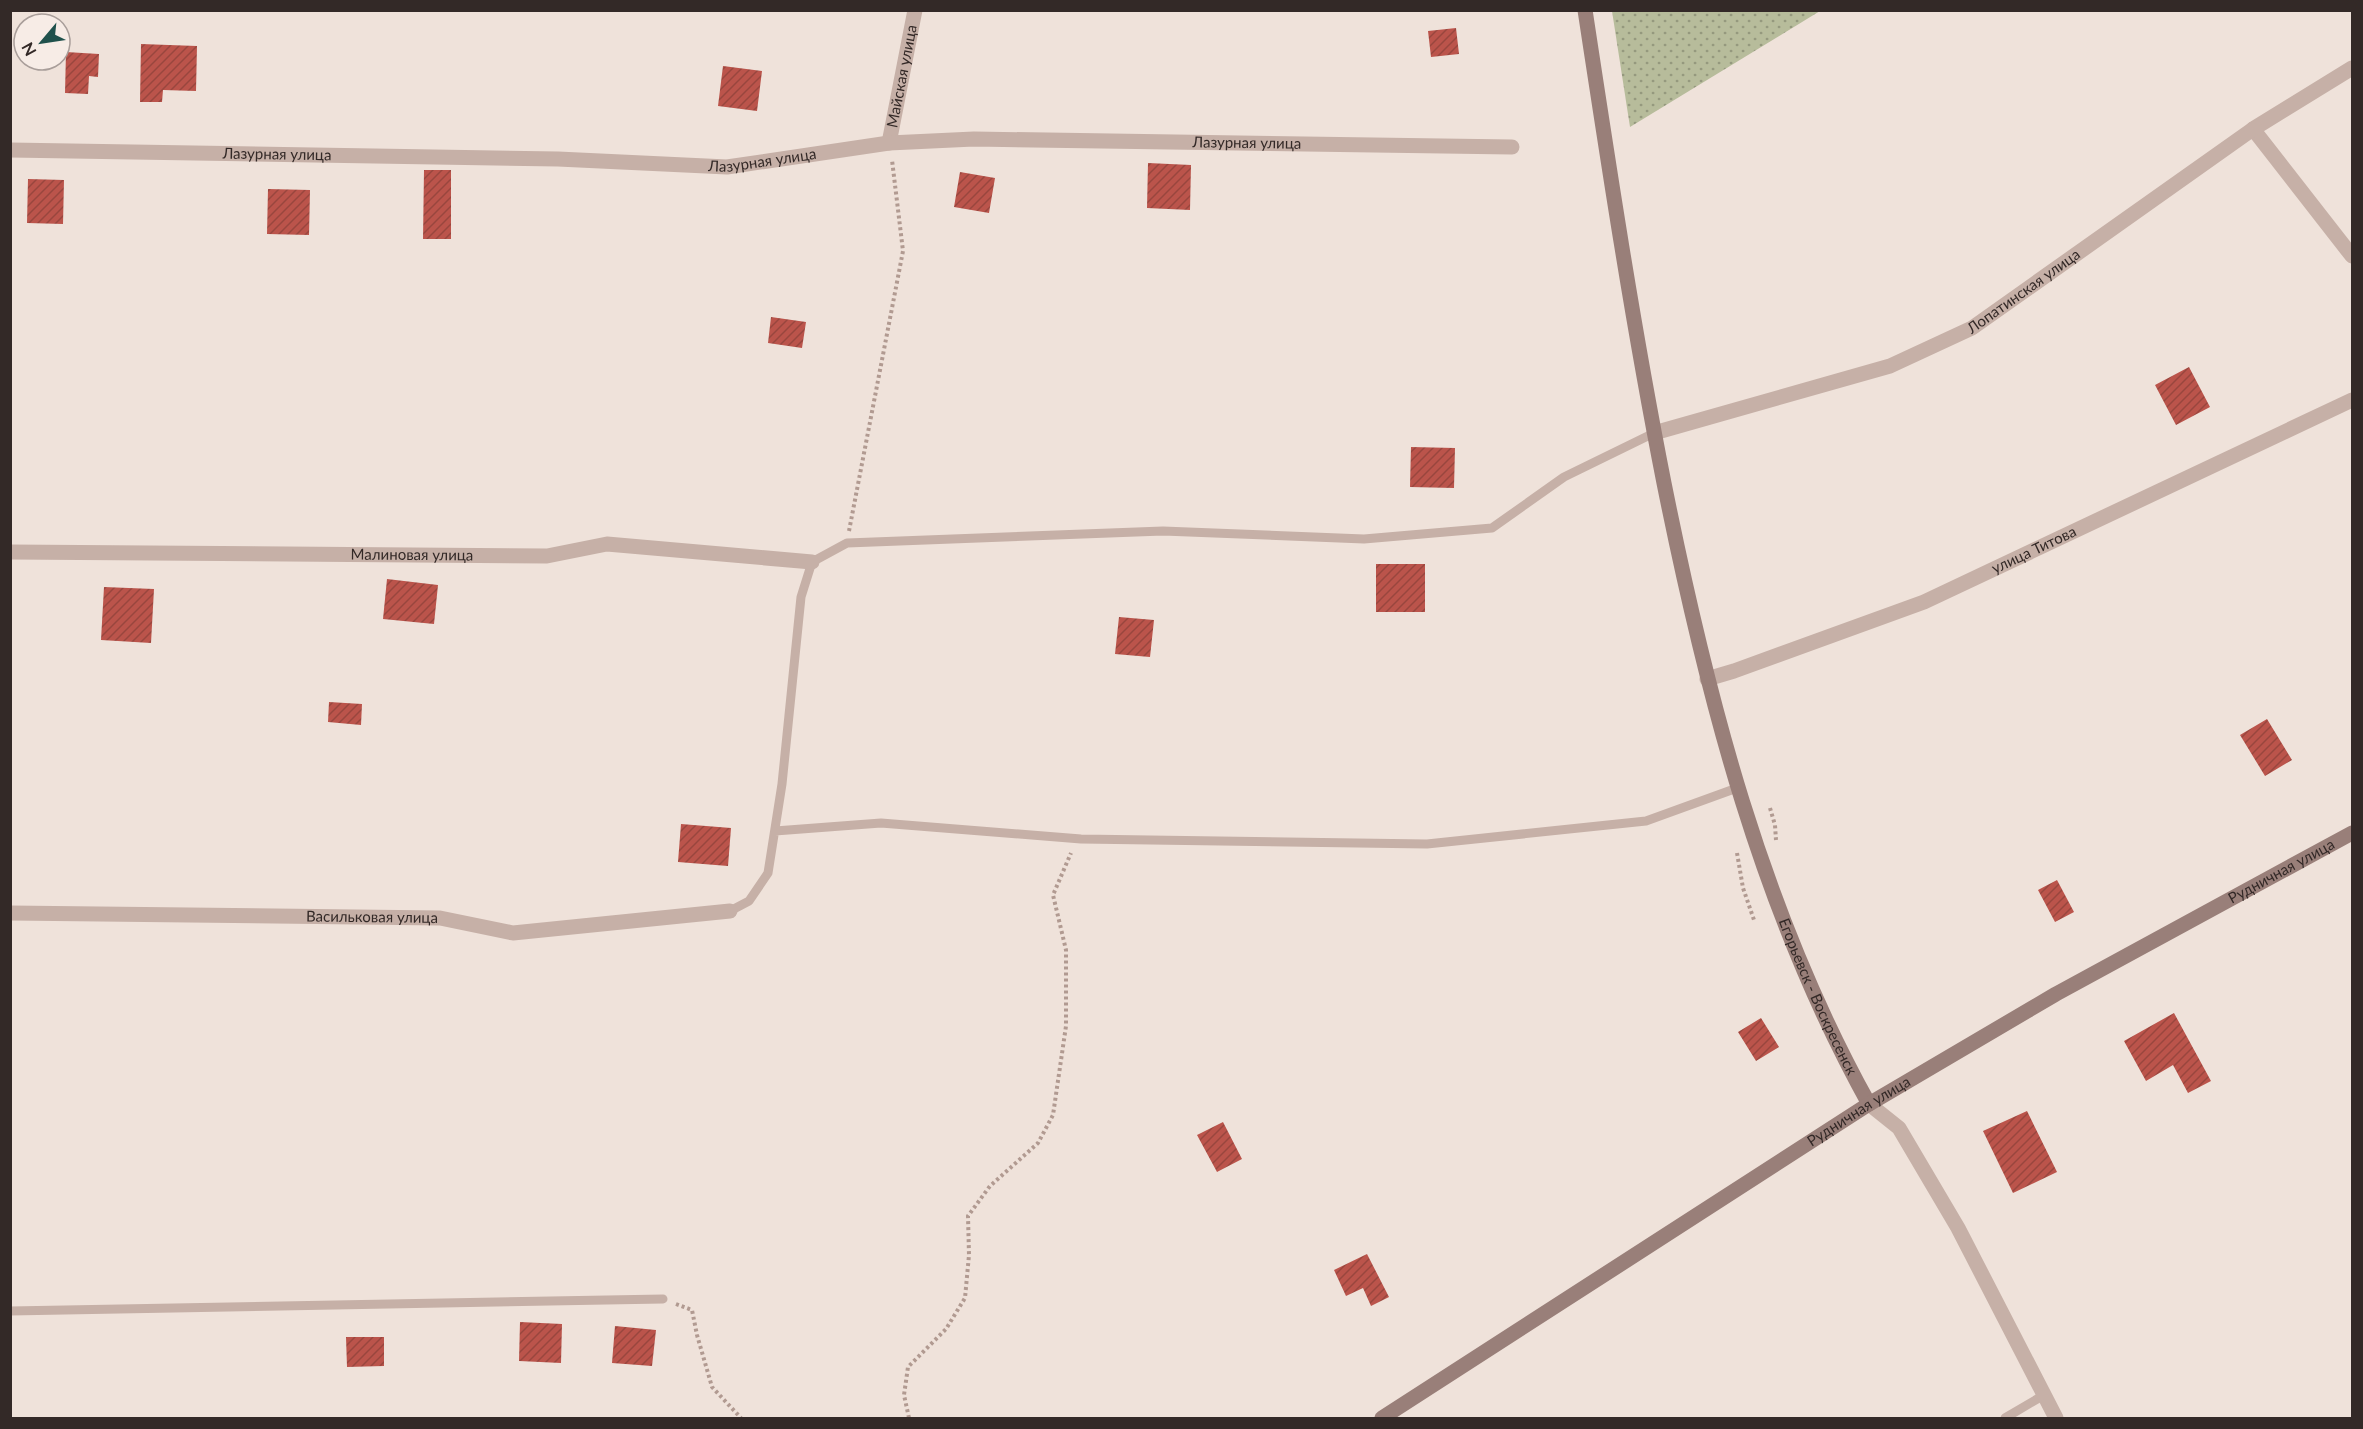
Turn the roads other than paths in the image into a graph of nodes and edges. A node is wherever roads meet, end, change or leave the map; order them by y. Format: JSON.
{"nodes":[{"id":1,"x":915,"y":10,"type":"edge"},
{"id":2,"x":1584,"y":10,"type":"edge"},
{"id":3,"x":2352,"y":68,"type":"edge"},
{"id":4,"x":2253,"y":129,"type":"junction"},
{"id":5,"x":890,"y":143,"type":"junction"},
{"id":6,"x":1512,"y":147,"type":"dead end"},
{"id":7,"x":10,"y":150,"type":"edge"},
{"id":8,"x":2352,"y":256,"type":"edge"},
{"id":9,"x":2352,"y":400,"type":"edge"},
{"id":10,"x":1654,"y":433,"type":"junction"},
{"id":11,"x":10,"y":552,"type":"edge"},
{"id":12,"x":812,"y":562,"type":"junction"},
{"id":13,"x":1707,"y":679,"type":"junction"},
{"id":14,"x":1737,"y":788,"type":"junction"},
{"id":15,"x":775,"y":831,"type":"junction"},
{"id":16,"x":2352,"y":833,"type":"edge"},
{"id":17,"x":730,"y":911,"type":"joint"},
{"id":18,"x":10,"y":913,"type":"edge"},
{"id":19,"x":1869,"y":1104,"type":"junction"},
{"id":20,"x":663,"y":1299,"type":"road end"},
{"id":21,"x":10,"y":1311,"type":"edge"},
{"id":22,"x":2044,"y":1395,"type":"junction"},
{"id":23,"x":1382,"y":1419,"type":"edge"},
{"id":24,"x":2005,"y":1419,"type":"edge"},
{"id":25,"x":2056,"y":1419,"type":"edge"}],
"edges":[{"from":1,"to":5,"type":"street","name":"Майская улица"},
{"from":2,"to":10,"type":"main road","name":"Егорьевск - Воскресенск"},
{"from":3,"to":4,"type":"street","name":"Лопатинская улица"},
{"from":4,"to":8,"type":"street"},
{"from":4,"to":10,"type":"street","name":"Лопатинская улица"},
{"from":5,"to":6,"type":"street","name":"Лазурная улица"},
{"from":5,"to":7,"type":"street","name":"Лазурная улица"},
{"from":9,"to":13,"type":"street","name":"улица Титова"},
{"from":10,"to":12,"type":"lane"},
{"from":10,"to":13,"type":"main road","name":"Егорьевск - Воскресенск"},
{"from":11,"to":12,"type":"street","name":"Малиновая улица"},
{"from":12,"to":15,"type":"lane"},
{"from":13,"to":14,"type":"main road","name":"Егорьевск - Воскресенск"},
{"from":14,"to":15,"type":"lane"},
{"from":14,"to":19,"type":"main road","name":"Егорьевск - Воскресенск"},
{"from":15,"to":17,"type":"lane"},
{"from":16,"to":19,"type":"main road","name":"Рудничная улица"},
{"from":17,"to":18,"type":"street","name":"Васильковая улица"},
{"from":19,"to":22,"type":"street"},
{"from":19,"to":23,"type":"main road","name":"Рудничная улица"},
{"from":20,"to":21,"type":"lane"},
{"from":22,"to":24,"type":"lane"},
{"from":22,"to":25,"type":"street"}]}
